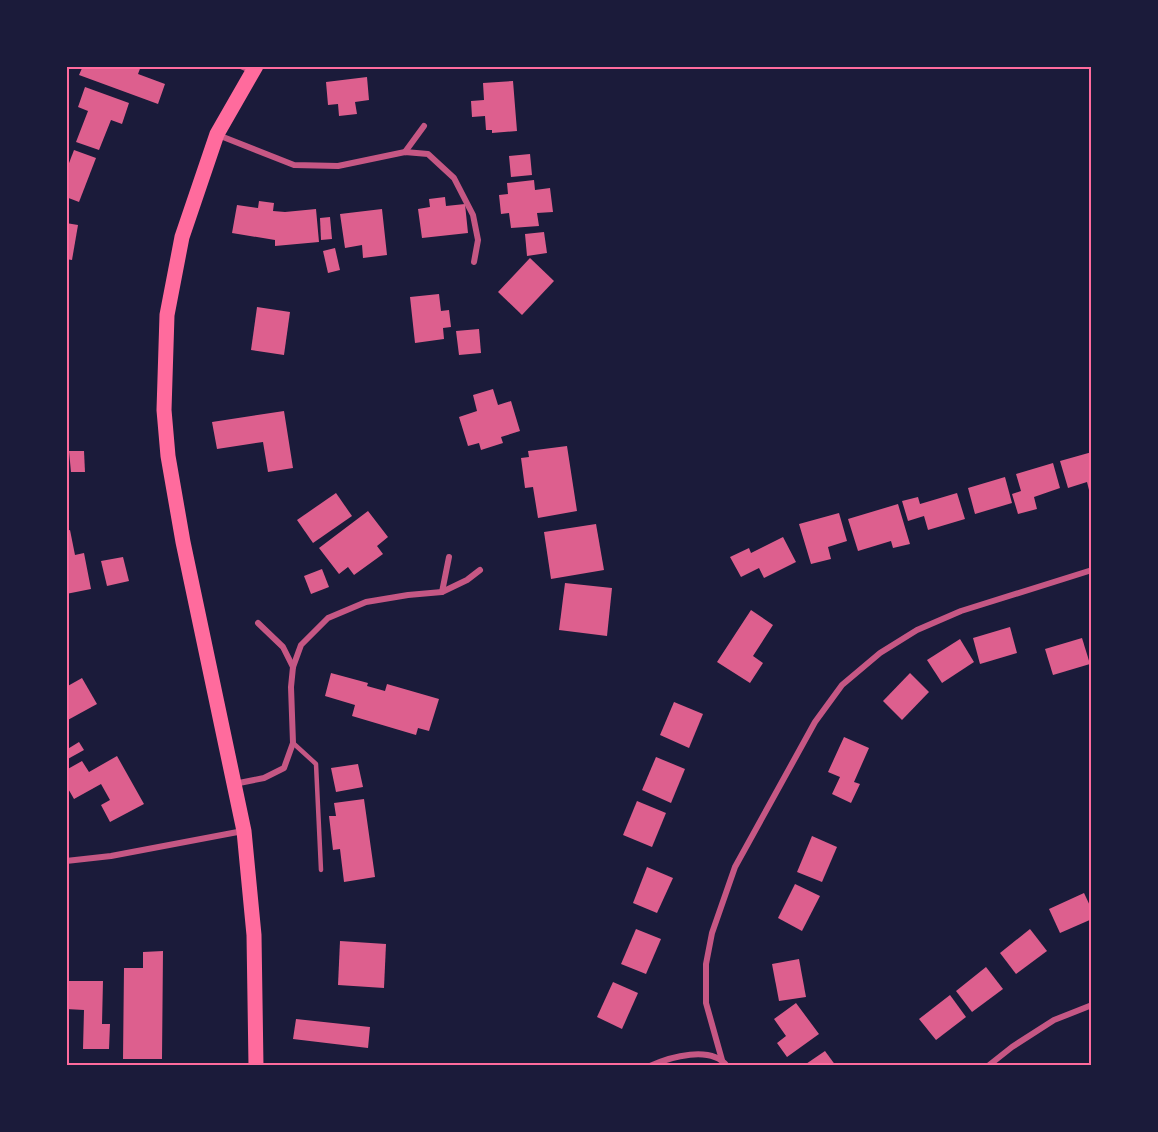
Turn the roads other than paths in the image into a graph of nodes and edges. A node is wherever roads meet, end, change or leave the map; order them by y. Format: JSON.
{"nodes":[{"id":1,"x":249,"y":68,"type":"edge"},
{"id":2,"x":424,"y":126,"type":"dead end"},
{"id":3,"x":217,"y":134,"type":"junction"},
{"id":4,"x":405,"y":152,"type":"junction"},
{"id":5,"x":474,"y":262,"type":"dead end"},
{"id":6,"x":449,"y":557,"type":"dead end"},
{"id":7,"x":480,"y":570,"type":"dead end"},
{"id":8,"x":1092,"y":570,"type":"edge"},
{"id":9,"x":442,"y":592,"type":"junction"},
{"id":10,"x":258,"y":623,"type":"dead end"},
{"id":11,"x":293,"y":667,"type":"junction"},
{"id":12,"x":293,"y":743,"type":"junction"},
{"id":13,"x":233,"y":784,"type":"junction"},
{"id":14,"x":244,"y":831,"type":"junction"},
{"id":15,"x":66,"y":861,"type":"edge"},
{"id":16,"x":321,"y":870,"type":"dead end"},
{"id":17,"x":1092,"y":1005,"type":"edge"},
{"id":18,"x":724,"y":1063,"type":"edge"},
{"id":19,"x":256,"y":1066,"type":"edge"},
{"id":20,"x":650,"y":1066,"type":"edge"},
{"id":21,"x":988,"y":1066,"type":"edge"}],
"edges":[{"from":1,"to":3,"type":"main road"},
{"from":2,"to":4,"type":"street"},
{"from":3,"to":4,"type":"street"},
{"from":3,"to":13,"type":"main road"},
{"from":4,"to":5,"type":"street"},
{"from":6,"to":9,"type":"street"},
{"from":7,"to":9,"type":"street"},
{"from":8,"to":18,"type":"street"},
{"from":9,"to":11,"type":"street"},
{"from":10,"to":11,"type":"street"},
{"from":11,"to":12,"type":"street"},
{"from":12,"to":13,"type":"street"},
{"from":12,"to":16,"type":"lane"},
{"from":13,"to":14,"type":"main road"},
{"from":14,"to":15,"type":"street"},
{"from":14,"to":19,"type":"main road"},
{"from":17,"to":21,"type":"street"},
{"from":18,"to":20,"type":"street"}]}
